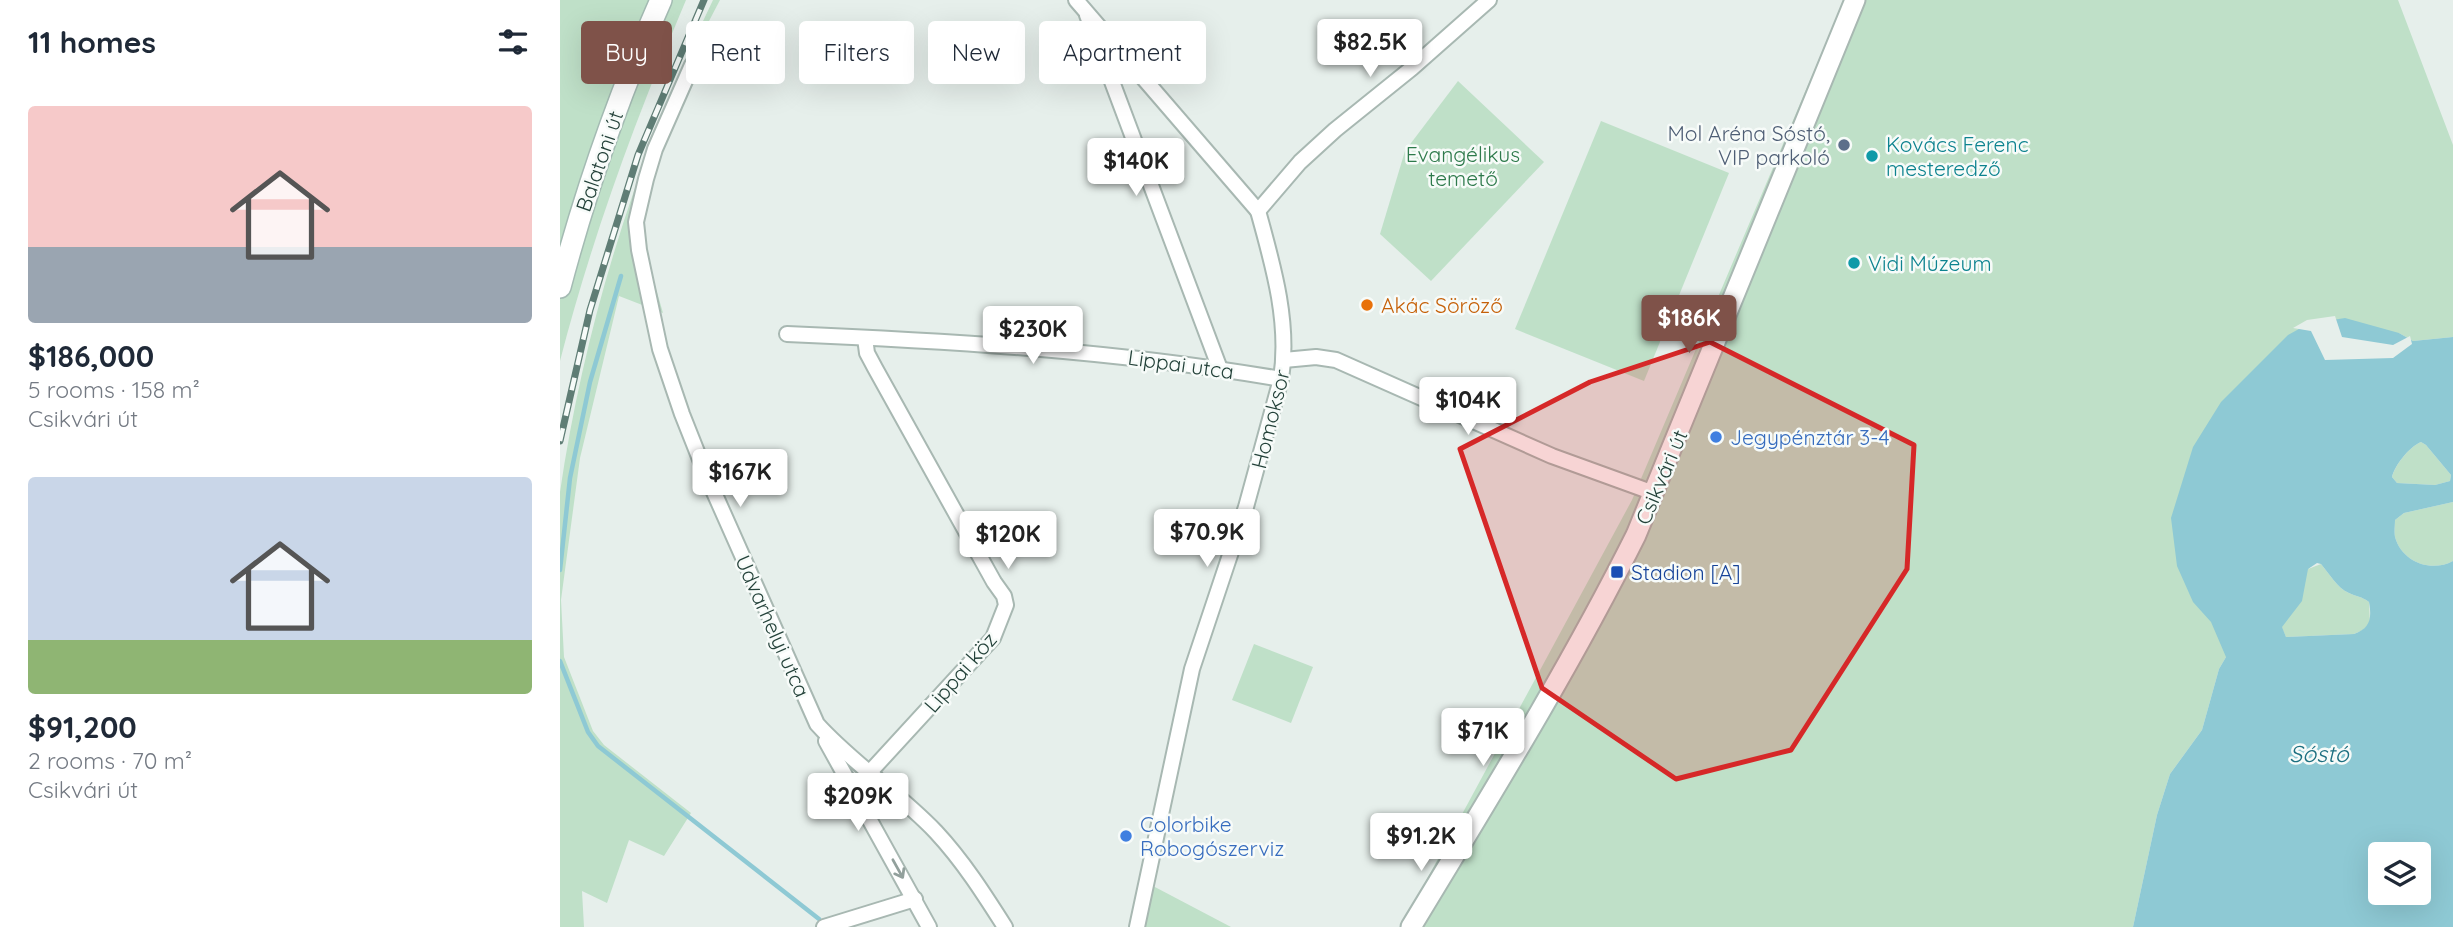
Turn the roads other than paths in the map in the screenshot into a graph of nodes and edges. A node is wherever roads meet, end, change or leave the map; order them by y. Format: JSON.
{"nodes":[{"id":1,"x":661,"y":0,"type":"edge"},
{"id":2,"x":1076,"y":0,"type":"edge"},
{"id":3,"x":1489,"y":0,"type":"edge"},
{"id":4,"x":1855,"y":0,"type":"edge"},
{"id":5,"x":1087,"y":15,"type":"junction"},
{"id":6,"x":686,"y":78,"type":"edge"},
{"id":7,"x":1258,"y":211,"type":"junction"},
{"id":8,"x":560,"y":287,"type":"edge"},
{"id":9,"x":787,"y":334,"type":"dead end"},
{"id":10,"x":865,"y":338,"type":"junction"},
{"id":11,"x":1284,"y":360,"type":"junction"},
{"id":12,"x":1220,"y":369,"type":"junction"},
{"id":13,"x":1281,"y":379,"type":"junction"},
{"id":14,"x":1654,"y":493,"type":"junction"},
{"id":15,"x":817,"y":724,"type":"junction"},
{"id":16,"x":870,"y":772,"type":"junction"},
{"id":17,"x":915,"y":899,"type":"junction"},
{"id":18,"x":824,"y":927,"type":"edge"},
{"id":19,"x":929,"y":927,"type":"edge"},
{"id":20,"x":1005,"y":927,"type":"edge"},
{"id":21,"x":1137,"y":927,"type":"edge"},
{"id":22,"x":1411,"y":927,"type":"edge"}],
"edges":[{"from":1,"to":8,"type":"main road","name":"Balatoni út"},
{"from":2,"to":5,"type":"street"},
{"from":3,"to":7,"type":"street"},
{"from":4,"to":14,"type":"street","name":"Csikvári út"},
{"from":5,"to":7,"type":"street"},
{"from":5,"to":12,"type":"street"},
{"from":6,"to":15,"type":"street","name":"Udvarhelyi utca"},
{"from":7,"to":11,"type":"street","name":"Homoksor"},
{"from":9,"to":10,"type":"street","name":"Lippai utca"},
{"from":10,"to":12,"type":"street","name":"Lippai utca"},
{"from":10,"to":16,"type":"street","name":"Lippai köz"},
{"from":11,"to":13,"type":"street","name":"Homoksor"},
{"from":11,"to":14,"type":"street"},
{"from":12,"to":13,"type":"street","name":"Lippai utca"},
{"from":13,"to":21,"type":"street","name":"Homoksor"},
{"from":14,"to":22,"type":"street","name":"Csikvári út"},
{"from":15,"to":16,"type":"street","name":"Udvarhelyi utca"},
{"from":15,"to":17,"type":"street","one_way":true},
{"from":16,"to":20,"type":"street","name":"Udvarhelyi utca"},
{"from":17,"to":18,"type":"street"},
{"from":17,"to":19,"type":"street"}]}
